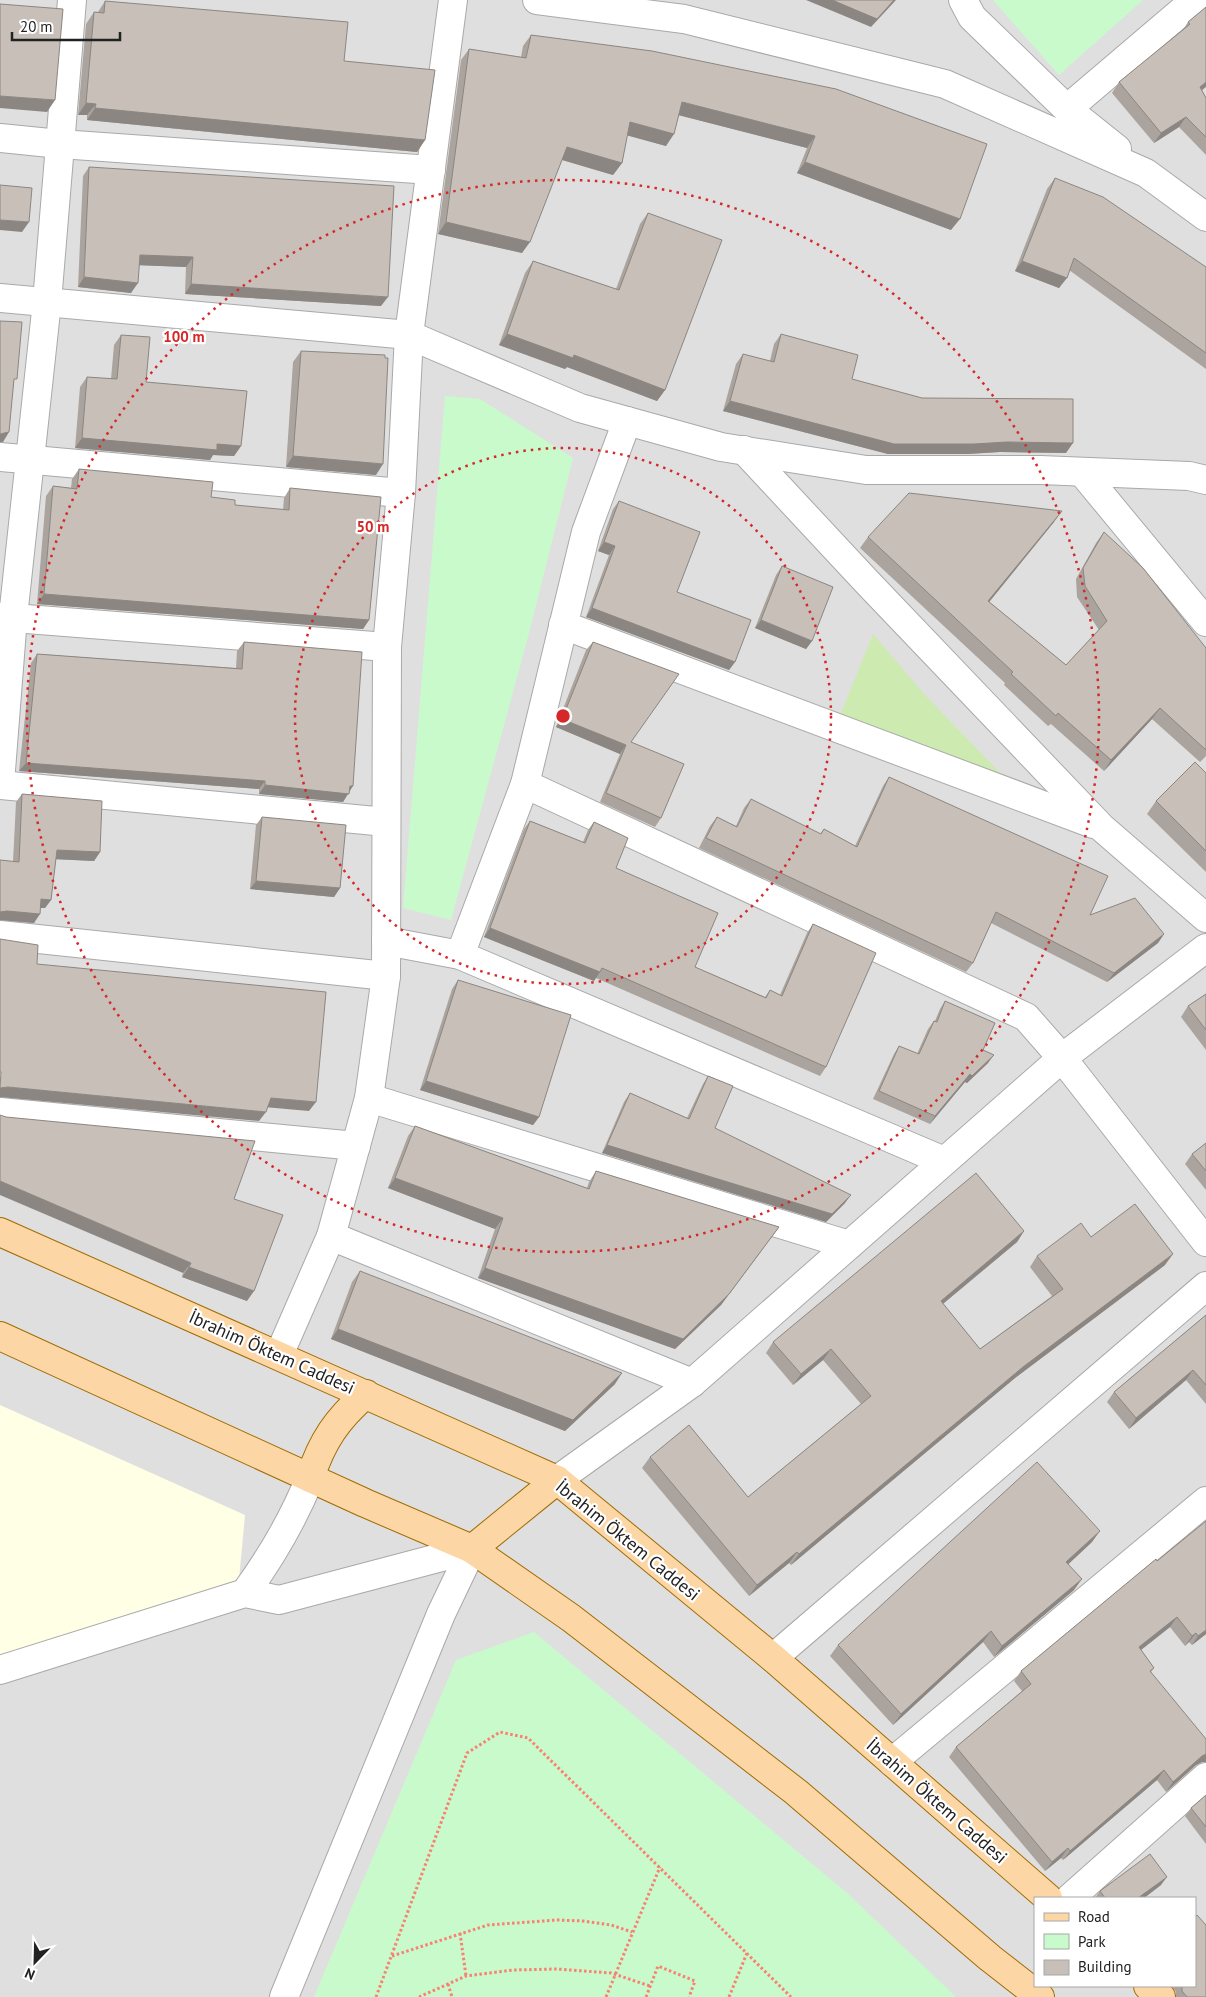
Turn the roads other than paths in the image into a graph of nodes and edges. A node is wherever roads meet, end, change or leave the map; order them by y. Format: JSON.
{"nodes":[{"id":1,"x":72,"y":0,"type":"edge"},
{"id":2,"x":453,"y":0,"type":"edge"},
{"id":3,"x":537,"y":0,"type":"edge"},
{"id":4,"x":963,"y":0,"type":"edge"},
{"id":5,"x":1195,"y":0,"type":"edge"},
{"id":6,"x":1067,"y":109,"type":"junction"},
{"id":7,"x":0,"y":138,"type":"edge"},
{"id":8,"x":60,"y":144,"type":"junction"},
{"id":9,"x":431,"y":170,"type":"junction"},
{"id":10,"x":1146,"y":173,"type":"junction"},
{"id":11,"x":1206,"y":218,"type":"edge"},
{"id":12,"x":0,"y":298,"type":"edge"},
{"id":13,"x":47,"y":302,"type":"junction"},
{"id":14,"x":409,"y":335,"type":"junction"},
{"id":15,"x":627,"y":421,"type":"junction"},
{"id":16,"x":744,"y":450,"type":"junction"},
{"id":17,"x":0,"y":457,"type":"edge"},
{"id":18,"x":30,"y":458,"type":"junction"},
{"id":19,"x":1082,"y":472,"type":"junction"},
{"id":20,"x":1206,"y":480,"type":"edge"},
{"id":21,"x":401,"y":493,"type":"junction"},
{"id":22,"x":6,"y":617,"type":"edge"},
{"id":23,"x":1206,"y":622,"type":"edge"},
{"id":24,"x":563,"y":625,"type":"junction"},
{"id":25,"x":387,"y":647,"type":"junction"},
{"id":26,"x":0,"y":784,"type":"edge"},
{"id":27,"x":525,"y":784,"type":"junction"},
{"id":28,"x":386,"y":822,"type":"junction"},
{"id":29,"x":1101,"y":826,"type":"junction"},
{"id":30,"x":1206,"y":918,"type":"edge"},
{"id":31,"x":0,"y":935,"type":"edge"},
{"id":32,"x":386,"y":941,"type":"junction"},
{"id":33,"x":1206,"y":948,"type":"edge"},
{"id":34,"x":460,"y":955,"type":"junction"},
{"id":35,"x":386,"y":976,"type":"junction"},
{"id":36,"x":1062,"y":1058,"type":"junction"},
{"id":37,"x":369,"y":1098,"type":"junction"},
{"id":38,"x":0,"y":1112,"type":"edge"},
{"id":39,"x":356,"y":1146,"type":"junction"},
{"id":40,"x":944,"y":1161,"type":"junction"},
{"id":41,"x":0,"y":1232,"type":"edge"},
{"id":42,"x":331,"y":1236,"type":"junction"},
{"id":43,"x":1206,"y":1242,"type":"edge"},
{"id":44,"x":849,"y":1245,"type":"junction"},
{"id":45,"x":1206,"y":1286,"type":"edge"},
{"id":46,"x":0,"y":1336,"type":"edge"},
{"id":47,"x":279,"y":1355,"type":"junction"},
{"id":48,"x":692,"y":1383,"type":"junction"},
{"id":49,"x":366,"y":1394,"type":"junction"},
{"id":50,"x":310,"y":1478,"type":"junction"},
{"id":51,"x":557,"y":1480,"type":"junction"},
{"id":52,"x":1206,"y":1501,"type":"edge"},
{"id":53,"x":472,"y":1549,"type":"junction"},
{"id":54,"x":245,"y":1593,"type":"junction"},
{"id":55,"x":774,"y":1658,"type":"junction"},
{"id":56,"x":0,"y":1670,"type":"edge"},
{"id":57,"x":892,"y":1762,"type":"junction"},
{"id":58,"x":1206,"y":1777,"type":"edge"},
{"id":59,"x":1047,"y":1897,"type":"edge"},
{"id":60,"x":1071,"y":1897,"type":"edge"},
{"id":61,"x":990,"y":1958,"type":"junction"},
{"id":62,"x":1149,"y":1987,"type":"edge"},
{"id":63,"x":284,"y":1997,"type":"edge"},
{"id":64,"x":1028,"y":1997,"type":"edge"},
{"id":65,"x":1040,"y":1997,"type":"edge"},
{"id":66,"x":1161,"y":1997,"type":"edge"}],
"edges":[{"from":1,"to":8,"type":"street"},
{"from":2,"to":9,"type":"street"},
{"from":3,"to":10,"type":"street"},
{"from":4,"to":6,"type":"street"},
{"from":5,"to":6,"type":"street"},
{"from":6,"to":10,"type":"street"},
{"from":7,"to":8,"type":"street"},
{"from":8,"to":9,"type":"street"},
{"from":8,"to":13,"type":"street"},
{"from":9,"to":14,"type":"street"},
{"from":10,"to":11,"type":"street"},
{"from":12,"to":13,"type":"street"},
{"from":13,"to":14,"type":"street"},
{"from":13,"to":18,"type":"street"},
{"from":14,"to":15,"type":"street"},
{"from":14,"to":21,"type":"street"},
{"from":15,"to":16,"type":"street"},
{"from":15,"to":24,"type":"street"},
{"from":16,"to":19,"type":"street"},
{"from":16,"to":29,"type":"street"},
{"from":17,"to":18,"type":"street"},
{"from":18,"to":21,"type":"street"},
{"from":18,"to":22,"type":"street"},
{"from":19,"to":20,"type":"street"},
{"from":19,"to":23,"type":"street"},
{"from":21,"to":25,"type":"street"},
{"from":22,"to":25,"type":"street"},
{"from":22,"to":26,"type":"street"},
{"from":24,"to":27,"type":"street"},
{"from":24,"to":29,"type":"street"},
{"from":25,"to":28,"type":"street"},
{"from":26,"to":28,"type":"street"},
{"from":27,"to":34,"type":"street"},
{"from":27,"to":36,"type":"street"},
{"from":28,"to":32,"type":"street"},
{"from":29,"to":30,"type":"street"},
{"from":31,"to":35,"type":"street"},
{"from":32,"to":34,"type":"street"},
{"from":32,"to":35,"type":"street"},
{"from":33,"to":36,"type":"street"},
{"from":34,"to":40,"type":"street"},
{"from":35,"to":37,"type":"street"},
{"from":36,"to":40,"type":"street"},
{"from":36,"to":43,"type":"street"},
{"from":37,"to":39,"type":"street"},
{"from":37,"to":44,"type":"street"},
{"from":38,"to":39,"type":"street"},
{"from":39,"to":42,"type":"street"},
{"from":40,"to":44,"type":"street"},
{"from":41,"to":47,"type":"main road","name":"İbrahim Öktem Caddesi"},
{"from":42,"to":47,"type":"street"},
{"from":42,"to":48,"type":"street"},
{"from":44,"to":48,"type":"street"},
{"from":45,"to":55,"type":"street"},
{"from":46,"to":50,"type":"main road"},
{"from":47,"to":49,"type":"main road","name":"İbrahim Öktem Caddesi"},
{"from":48,"to":51,"type":"street"},
{"from":49,"to":50,"type":"main road"},
{"from":49,"to":51,"type":"main road","name":"İbrahim Öktem Caddesi"},
{"from":50,"to":53,"type":"main road"},
{"from":50,"to":54,"type":"street"},
{"from":51,"to":53,"type":"main road"},
{"from":51,"to":55,"type":"main road","name":"İbrahim Öktem Caddesi"},
{"from":52,"to":57,"type":"street"},
{"from":53,"to":54,"type":"street"},
{"from":53,"to":61,"type":"main road"},
{"from":53,"to":63,"type":"street"},
{"from":54,"to":56,"type":"street"},
{"from":55,"to":57,"type":"main road","name":"İbrahim Öktem Caddesi"},
{"from":57,"to":59,"type":"main road","name":"İbrahim Öktem Caddesi"},
{"from":58,"to":60,"type":"street"},
{"from":61,"to":64,"type":"main road"},
{"from":61,"to":65,"type":"main road"},
{"from":62,"to":66,"type":"main road"}]}
